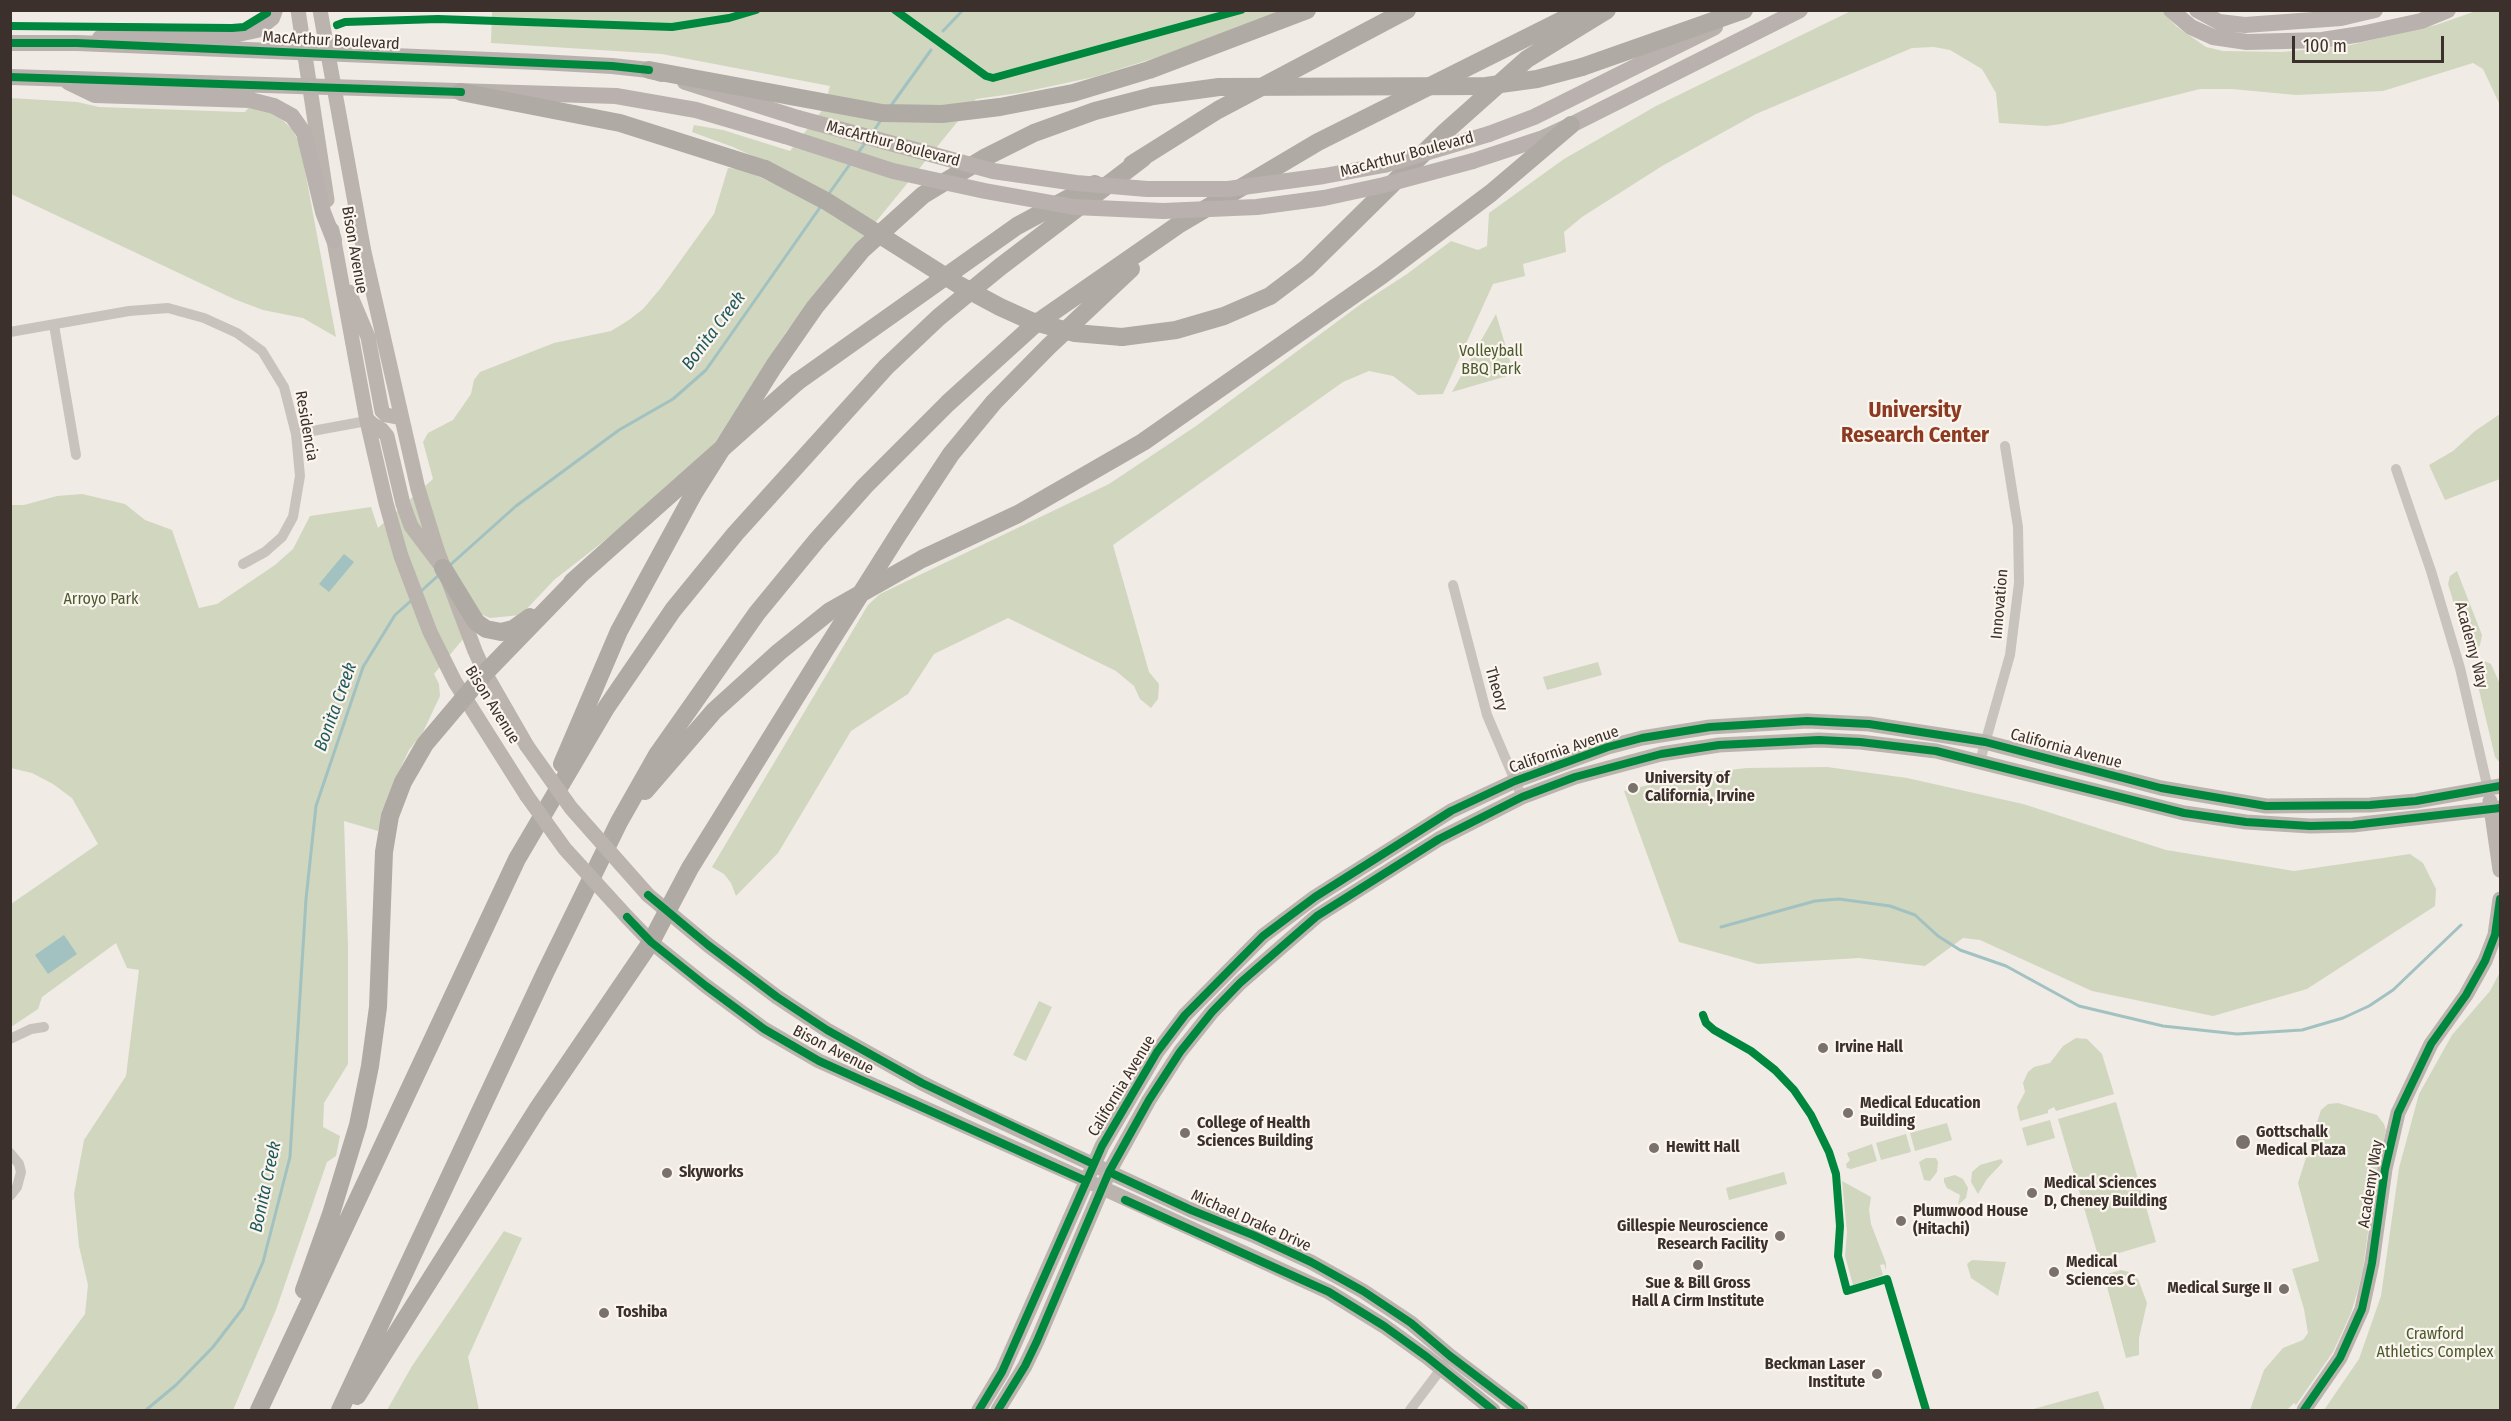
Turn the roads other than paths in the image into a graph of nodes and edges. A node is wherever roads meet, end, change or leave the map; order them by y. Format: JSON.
{"nodes":[{"id":1,"x":275,"y":10,"type":"edge"},
{"id":2,"x":298,"y":10,"type":"edge"},
{"id":3,"x":320,"y":10,"type":"edge"},
{"id":4,"x":1307,"y":10,"type":"edge"},
{"id":5,"x":1407,"y":10,"type":"edge"},
{"id":6,"x":1582,"y":10,"type":"edge"},
{"id":7,"x":1607,"y":10,"type":"edge"},
{"id":8,"x":1744,"y":10,"type":"edge"},
{"id":9,"x":1748,"y":10,"type":"edge"},
{"id":10,"x":1800,"y":10,"type":"edge"},
{"id":11,"x":2171,"y":10,"type":"edge"},
{"id":12,"x":2197,"y":10,"type":"edge"},
{"id":13,"x":2375,"y":10,"type":"edge"},
{"id":14,"x":2448,"y":10,"type":"edge"},
{"id":15,"x":10,"y":43,"type":"edge"},
{"id":16,"x":77,"y":43,"type":"junction"},
{"id":17,"x":305,"y":53,"type":"junction"},
{"id":18,"x":328,"y":55,"type":"junction"},
{"id":19,"x":649,"y":70,"type":"junction"},
{"id":20,"x":10,"y":77,"type":"edge"},
{"id":21,"x":62,"y":79,"type":"junction"},
{"id":22,"x":309,"y":86,"type":"junction"},
{"id":23,"x":333,"y":87,"type":"junction"},
{"id":24,"x":461,"y":92,"type":"junction"},
{"id":25,"x":1571,"y":125,"type":"junction"},
{"id":26,"x":1143,"y":158,"type":"junction"},
{"id":27,"x":1178,"y":225,"type":"junction"},
{"id":28,"x":334,"y":240,"type":"junction"},
{"id":29,"x":340,"y":275,"type":"junction"},
{"id":30,"x":54,"y":325,"type":"junction"},
{"id":31,"x":10,"y":332,"type":"edge"},
{"id":32,"x":402,"y":418,"type":"junction"},
{"id":33,"x":367,"y":421,"type":"junction"},
{"id":34,"x":296,"y":434,"type":"junction"},
{"id":35,"x":2005,"y":446,"type":"dead end"},
{"id":36,"x":76,"y":455,"type":"dead end"},
{"id":37,"x":2396,"y":469,"type":"dead end"},
{"id":38,"x":243,"y":564,"type":"dead end"},
{"id":39,"x":443,"y":568,"type":"junction"},
{"id":40,"x":581,"y":574,"type":"junction"},
{"id":41,"x":1453,"y":585,"type":"dead end"},
{"id":42,"x":486,"y":673,"type":"junction"},
{"id":43,"x":465,"y":699,"type":"junction"},
{"id":44,"x":1984,"y":742,"type":"junction"},
{"id":45,"x":1980,"y":762,"type":"junction"},
{"id":46,"x":1515,"y":781,"type":"junction"},
{"id":47,"x":2494,"y":787,"type":"edge"},
{"id":48,"x":1522,"y":798,"type":"junction"},
{"id":49,"x":2496,"y":808,"type":"edge"},
{"id":50,"x":619,"y":822,"type":"junction"},
{"id":51,"x":530,"y":837,"type":"junction"},
{"id":52,"x":2500,"y":870,"type":"edge"},
{"id":53,"x":2500,"y":899,"type":"edge"},
{"id":54,"x":667,"y":911,"type":"junction"},
{"id":55,"x":651,"y":942,"type":"junction"},
{"id":56,"x":44,"y":1027,"type":"dead end"},
{"id":57,"x":10,"y":1039,"type":"edge"},
{"id":58,"x":10,"y":1153,"type":"edge"},
{"id":59,"x":1093,"y":1164,"type":"junction"},
{"id":60,"x":1109,"y":1172,"type":"junction"},
{"id":61,"x":1086,"y":1181,"type":"junction"},
{"id":62,"x":1100,"y":1189,"type":"junction"},
{"id":63,"x":10,"y":1196,"type":"edge"},
{"id":64,"x":1450,"y":1356,"type":"junction"},
{"id":65,"x":1440,"y":1369,"type":"junction"},
{"id":66,"x":262,"y":1403,"type":"edge"},
{"id":67,"x":340,"y":1410,"type":"edge"},
{"id":68,"x":348,"y":1410,"type":"edge"},
{"id":69,"x":979,"y":1410,"type":"edge"},
{"id":70,"x":998,"y":1410,"type":"edge"},
{"id":71,"x":1410,"y":1410,"type":"edge"},
{"id":72,"x":1493,"y":1410,"type":"edge"},
{"id":73,"x":1521,"y":1410,"type":"edge"},
{"id":74,"x":2304,"y":1410,"type":"edge"}],
"edges":[{"from":1,"to":16,"type":"main road"},
{"from":2,"to":17,"type":"main road","name":"Bison Avenue"},
{"from":3,"to":18,"type":"main road","name":"Bison Avenue"},
{"from":4,"to":19,"type":"highway"},
{"from":5,"to":26,"type":"highway"},
{"from":6,"to":27,"type":"highway"},
{"from":7,"to":24,"type":"highway","bridge":true},
{"from":8,"to":51,"type":"highway","bridge":true},
{"from":9,"to":19,"type":"main road","name":"MacArthur Boulevard","bridge":true},
{"from":10,"to":25,"type":"main road"},
{"from":11,"to":14,"type":"main road"},
{"from":12,"to":13,"type":"main road"},
{"from":15,"to":16,"type":"main road","name":"MacArthur Boulevard"},
{"from":16,"to":17,"type":"main road","name":"MacArthur Boulevard"},
{"from":17,"to":18,"type":"main road","name":"MacArthur Boulevard"},
{"from":17,"to":22,"type":"main road","name":"Bison Avenue"},
{"from":18,"to":19,"type":"main road","name":"MacArthur Boulevard"},
{"from":18,"to":23,"type":"main road","name":"Bison Avenue"},
{"from":20,"to":21,"type":"main road","name":"MacArthur Boulevard"},
{"from":21,"to":22,"type":"main road","name":"MacArthur Boulevard"},
{"from":21,"to":28,"type":"main road"},
{"from":22,"to":23,"type":"main road","name":"MacArthur Boulevard"},
{"from":22,"to":28,"type":"main road","name":"Bison Avenue"},
{"from":23,"to":24,"type":"main road","name":"MacArthur Boulevard"},
{"from":23,"to":32,"type":"main road","name":"Bison Avenue"},
{"from":24,"to":25,"type":"main road","name":"MacArthur Boulevard","bridge":true},
{"from":25,"to":50,"type":"highway"},
{"from":26,"to":40,"type":"highway","bridge":true},
{"from":26,"to":51,"type":"highway"},
{"from":27,"to":50,"type":"highway"},
{"from":27,"to":54,"type":"highway","bridge":true},
{"from":28,"to":29,"type":"main road","name":"Bison Avenue"},
{"from":29,"to":32,"type":"main road"},
{"from":29,"to":33,"type":"main road","name":"Bison Avenue"},
{"from":30,"to":31,"type":"street","name":"Residencia"},
{"from":30,"to":34,"type":"street","name":"Residencia"},
{"from":30,"to":36,"type":"street"},
{"from":32,"to":33,"type":"street"},
{"from":32,"to":39,"type":"main road","name":"Bison Avenue"},
{"from":33,"to":34,"type":"street"},
{"from":33,"to":39,"type":"main road"},
{"from":33,"to":43,"type":"main road","name":"Bison Avenue"},
{"from":34,"to":38,"type":"street","name":"Residencia"},
{"from":35,"to":44,"type":"street","name":"Innovation"},
{"from":37,"to":47,"type":"street","name":"Academy Way"},
{"from":39,"to":40,"type":"highway"},
{"from":39,"to":42,"type":"main road","name":"Bison Avenue"},
{"from":40,"to":42,"type":"highway"},
{"from":41,"to":46,"type":"street","name":"Theory"},
{"from":42,"to":43,"type":"highway"},
{"from":42,"to":54,"type":"main road","name":"Bison Avenue","bridge":true},
{"from":43,"to":55,"type":"main road","name":"Bison Avenue","bridge":true},
{"from":43,"to":66,"type":"highway"},
{"from":44,"to":45,"type":"street","name":"Innovation"},
{"from":44,"to":46,"type":"main road","name":"California Avenue"},
{"from":44,"to":47,"type":"main road","name":"California Avenue"},
{"from":45,"to":48,"type":"main road","name":"California Avenue"},
{"from":45,"to":49,"type":"main road","name":"California Avenue"},
{"from":46,"to":48,"type":"street","name":"Theory"},
{"from":46,"to":59,"type":"main road","name":"California Avenue"},
{"from":47,"to":49,"type":"main road","name":"Academy Way"},
{"from":48,"to":60,"type":"main road","name":"California Avenue"},
{"from":49,"to":52,"type":"main road","name":"Academy Way"},
{"from":50,"to":67,"type":"highway"},
{"from":51,"to":66,"type":"highway"},
{"from":53,"to":74,"type":"main road","name":"Academy Way"},
{"from":54,"to":55,"type":"highway"},
{"from":54,"to":59,"type":"main road","name":"Bison Avenue"},
{"from":55,"to":61,"type":"main road","name":"Bison Avenue"},
{"from":55,"to":68,"type":"highway"},
{"from":56,"to":57,"type":"street"},
{"from":58,"to":63,"type":"street"},
{"from":59,"to":60,"type":"main road","name":"Bison Avenue"},
{"from":59,"to":61,"type":"main road","name":"California Avenue"},
{"from":60,"to":62,"type":"main road","name":"California Avenue"},
{"from":60,"to":64,"type":"main road","name":"Michael Drake Drive"},
{"from":61,"to":62,"type":"main road","name":"Bison Avenue"},
{"from":61,"to":69,"type":"main road","name":"California Avenue"},
{"from":62,"to":65,"type":"main road","name":"Michael Drake Drive"},
{"from":62,"to":70,"type":"main road","name":"California Avenue"},
{"from":64,"to":65,"type":"street"},
{"from":64,"to":73,"type":"main road","name":"Michael Drake Drive"},
{"from":65,"to":71,"type":"street"},
{"from":65,"to":72,"type":"main road","name":"Michael Drake Drive"}]}
